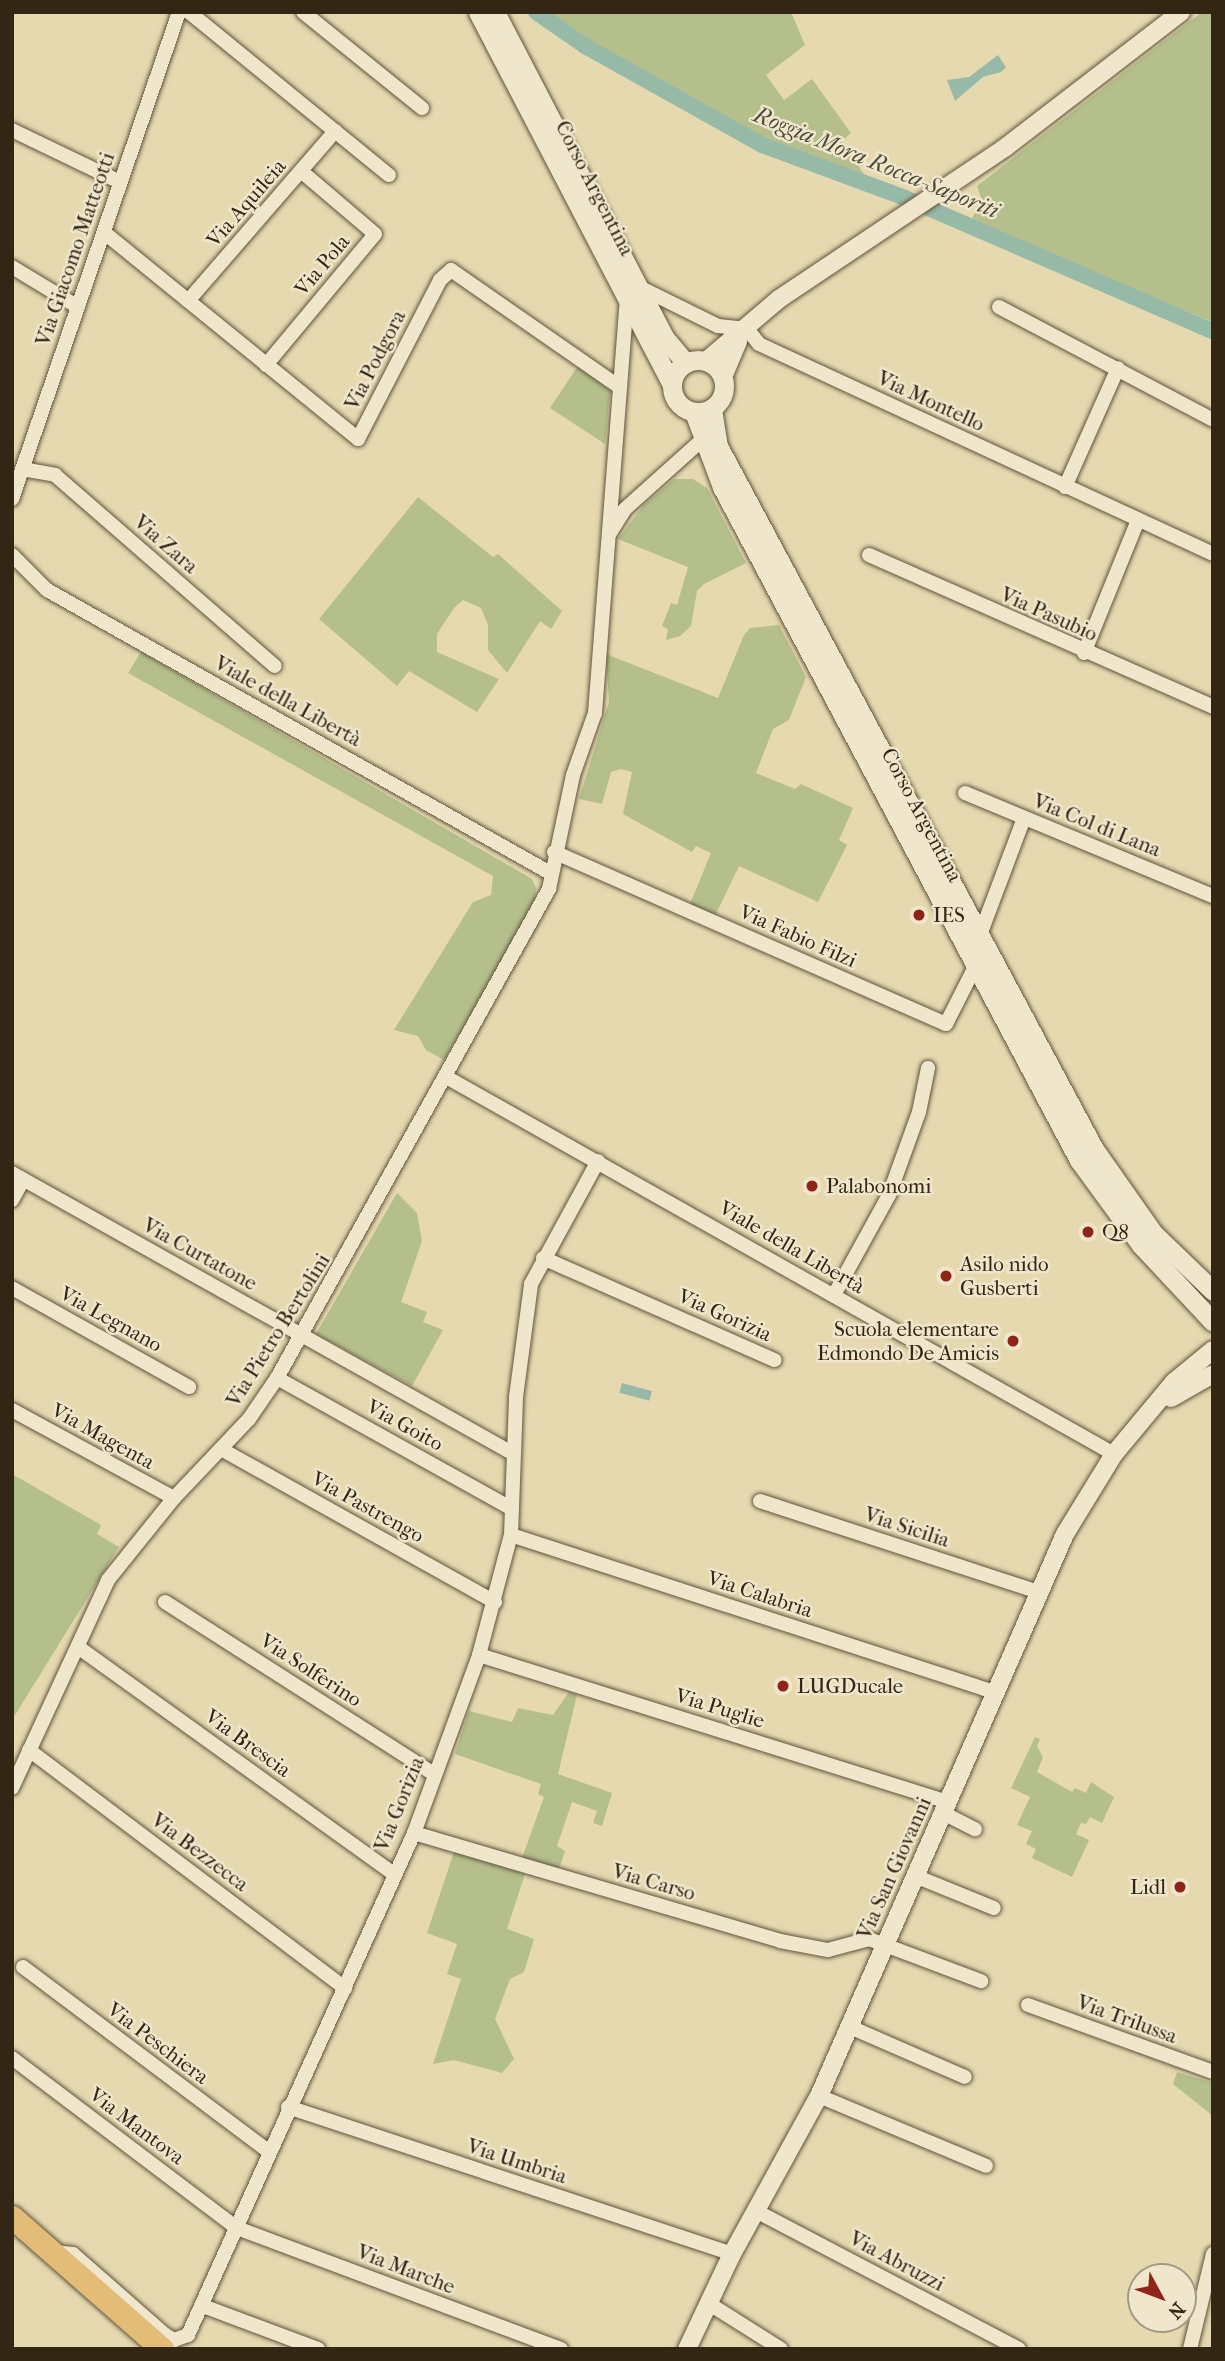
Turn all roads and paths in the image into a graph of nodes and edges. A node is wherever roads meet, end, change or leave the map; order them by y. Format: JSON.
{"nodes":[{"id":1,"x":179,"y":12,"type":"edge"},
{"id":2,"x":189,"y":12,"type":"edge"},
{"id":3,"x":303,"y":12,"type":"edge"},
{"id":4,"x":478,"y":12,"type":"edge"},
{"id":5,"x":495,"y":12,"type":"edge"},
{"id":6,"x":1181,"y":12,"type":"edge"},
{"id":7,"x":422,"y":108,"type":"dead end"},
{"id":8,"x":12,"y":130,"type":"edge"},
{"id":9,"x":335,"y":131,"type":"junction"},
{"id":10,"x":301,"y":171,"type":"junction"},
{"id":11,"x":389,"y":175,"type":"dead end"},
{"id":12,"x":120,"y":182,"type":"junction"},
{"id":13,"x":106,"y":234,"type":"junction"},
{"id":14,"x":12,"y":267,"type":"edge"},
{"id":15,"x":632,"y":293,"type":"junction"},
{"id":16,"x":188,"y":301,"type":"junction"},
{"id":17,"x":78,"y":307,"type":"junction"},
{"id":18,"x":999,"y":307,"type":"dead end"},
{"id":19,"x":743,"y":333,"type":"junction"},
{"id":20,"x":706,"y":361,"type":"junction"},
{"id":21,"x":686,"y":363,"type":"junction"},
{"id":22,"x":266,"y":365,"type":"junction"},
{"id":23,"x":1118,"y":368,"type":"junction"},
{"id":24,"x":723,"y":377,"type":"junction"},
{"id":25,"x":672,"y":385,"type":"junction"},
{"id":26,"x":618,"y":386,"type":"junction"},
{"id":27,"x":703,"y":411,"type":"junction"},
{"id":28,"x":1213,"y":419,"type":"edge"},
{"id":29,"x":702,"y":440,"type":"junction"},
{"id":30,"x":23,"y":469,"type":"junction"},
{"id":31,"x":1065,"y":486,"type":"junction"},
{"id":32,"x":12,"y":499,"type":"edge"},
{"id":33,"x":1138,"y":520,"type":"junction"},
{"id":34,"x":605,"y":548,"type":"junction"},
{"id":35,"x":1213,"y":554,"type":"edge"},
{"id":36,"x":12,"y":555,"type":"edge"},
{"id":37,"x":869,"y":555,"type":"dead end"},
{"id":38,"x":1084,"y":653,"type":"junction"},
{"id":39,"x":275,"y":666,"type":"dead end"},
{"id":40,"x":1213,"y":707,"type":"edge"},
{"id":41,"x":965,"y":793,"type":"dead end"},
{"id":42,"x":1024,"y":818,"type":"junction"},
{"id":43,"x":554,"y":852,"type":"junction"},
{"id":44,"x":552,"y":874,"type":"junction"},
{"id":45,"x":1213,"y":896,"type":"edge"},
{"id":46,"x":972,"y":939,"type":"junction"},
{"id":47,"x":982,"y":958,"type":"junction"},
{"id":48,"x":929,"y":1068,"type":"dead end"},
{"id":49,"x":448,"y":1077,"type":"junction"},
{"id":50,"x":598,"y":1161,"type":"junction"},
{"id":51,"x":18,"y":1176,"type":"edge"},
{"id":52,"x":12,"y":1199,"type":"edge"},
{"id":53,"x":543,"y":1258,"type":"junction"},
{"id":54,"x":12,"y":1288,"type":"edge"},
{"id":55,"x":1213,"y":1291,"type":"edge"},
{"id":56,"x":834,"y":1295,"type":"junction"},
{"id":57,"x":1213,"y":1322,"type":"edge"},
{"id":58,"x":303,"y":1336,"type":"junction"},
{"id":59,"x":1213,"y":1350,"type":"edge"},
{"id":60,"x":774,"y":1360,"type":"dead end"},
{"id":61,"x":1213,"y":1374,"type":"edge"},
{"id":62,"x":277,"y":1378,"type":"junction"},
{"id":63,"x":189,"y":1387,"type":"dead end"},
{"id":64,"x":12,"y":1410,"type":"edge"},
{"id":65,"x":1151,"y":1412,"type":"junction"},
{"id":66,"x":221,"y":1449,"type":"junction"},
{"id":67,"x":514,"y":1454,"type":"junction"},
{"id":68,"x":1114,"y":1454,"type":"junction"},
{"id":69,"x":174,"y":1499,"type":"junction"},
{"id":70,"x":760,"y":1501,"type":"dead end"},
{"id":71,"x":512,"y":1508,"type":"junction"},
{"id":72,"x":511,"y":1535,"type":"junction"},
{"id":73,"x":1041,"y":1592,"type":"junction"},
{"id":74,"x":165,"y":1602,"type":"dead end"},
{"id":75,"x":495,"y":1602,"type":"junction"},
{"id":76,"x":78,"y":1647,"type":"junction"},
{"id":77,"x":478,"y":1655,"type":"junction"},
{"id":78,"x":997,"y":1693,"type":"junction"},
{"id":79,"x":29,"y":1750,"type":"junction"},
{"id":80,"x":434,"y":1774,"type":"junction"},
{"id":81,"x":12,"y":1788,"type":"edge"},
{"id":82,"x":946,"y":1807,"type":"junction"},
{"id":83,"x":975,"y":1829,"type":"dead end"},
{"id":84,"x":414,"y":1833,"type":"junction"},
{"id":85,"x":394,"y":1873,"type":"junction"},
{"id":86,"x":915,"y":1876,"type":"junction"},
{"id":87,"x":994,"y":1908,"type":"dead end"},
{"id":88,"x":883,"y":1947,"type":"junction"},
{"id":89,"x":23,"y":1967,"type":"dead end"},
{"id":90,"x":981,"y":1981,"type":"dead end"},
{"id":91,"x":345,"y":1988,"type":"junction"},
{"id":92,"x":1028,"y":2005,"type":"dead end"},
{"id":93,"x":850,"y":2027,"type":"junction"},
{"id":94,"x":12,"y":2058,"type":"edge"},
{"id":95,"x":1213,"y":2073,"type":"edge"},
{"id":96,"x":965,"y":2077,"type":"dead end"},
{"id":97,"x":819,"y":2096,"type":"junction"},
{"id":98,"x":288,"y":2107,"type":"junction"},
{"id":99,"x":269,"y":2152,"type":"junction"},
{"id":100,"x":986,"y":2166,"type":"dead end"},
{"id":101,"x":756,"y":2211,"type":"junction"},
{"id":102,"x":12,"y":2217,"type":"edge"},
{"id":103,"x":237,"y":2228,"type":"junction"},
{"id":104,"x":12,"y":2231,"type":"edge"},
{"id":105,"x":51,"y":2251,"type":"junction"},
{"id":106,"x":732,"y":2254,"type":"junction"},
{"id":107,"x":1213,"y":2254,"type":"edge"},
{"id":108,"x":708,"y":2303,"type":"junction"},
{"id":109,"x":203,"y":2306,"type":"junction"},
{"id":110,"x":188,"y":2342,"type":"edge"},
{"id":111,"x":158,"y":2345,"type":"edge"},
{"id":112,"x":318,"y":2349,"type":"edge"},
{"id":113,"x":561,"y":2349,"type":"edge"},
{"id":114,"x":687,"y":2349,"type":"edge"},
{"id":115,"x":781,"y":2349,"type":"edge"},
{"id":116,"x":1019,"y":2349,"type":"edge"},
{"id":117,"x":1190,"y":2349,"type":"edge"}],
"edges":[{"from":1,"to":12,"type":"street","name":"Via Giacomo Matteotti"},
{"from":2,"to":9,"type":"street"},
{"from":3,"to":7,"type":"street"},
{"from":4,"to":15,"type":"main road","name":"Corso Argentina"},
{"from":5,"to":15,"type":"main road","name":"Corso Argentina"},
{"from":6,"to":19,"type":"street"},
{"from":8,"to":12,"type":"street"},
{"from":9,"to":10,"type":"street","name":"Via Aquileia"},
{"from":9,"to":11,"type":"street"},
{"from":10,"to":16,"type":"street","name":"Via Aquileia"},
{"from":10,"to":22,"type":"street","name":"Via Pola"},
{"from":12,"to":13,"type":"street","name":"Via Giacomo Matteotti"},
{"from":13,"to":16,"type":"street","name":"Via Podgora"},
{"from":13,"to":17,"type":"street","name":"Via Giacomo Matteotti"},
{"from":14,"to":17,"type":"street"},
{"from":15,"to":19,"type":"street"},
{"from":15,"to":21,"type":"main road","name":"Corso Argentina"},
{"from":15,"to":25,"type":"main road","name":"Corso Argentina"},
{"from":15,"to":26,"type":"street"},
{"from":16,"to":22,"type":"street","name":"Via Podgora"},
{"from":17,"to":30,"type":"street","name":"Via Giacomo Matteotti"},
{"from":18,"to":23,"type":"street"},
{"from":19,"to":20,"type":"street"},
{"from":19,"to":24,"type":"street"},
{"from":19,"to":31,"type":"street","name":"Via Montello"},
{"from":20,"to":21,"type":"main road"},
{"from":20,"to":24,"type":"main road"},
{"from":21,"to":25,"type":"main road"},
{"from":22,"to":26,"type":"street","name":"Via Podgora"},
{"from":23,"to":28,"type":"street"},
{"from":23,"to":31,"type":"street"},
{"from":24,"to":27,"type":"main road"},
{"from":25,"to":27,"type":"main road"},
{"from":26,"to":34,"type":"street"},
{"from":27,"to":29,"type":"main road","name":"Corso Argentina"},
{"from":27,"to":46,"type":"main road","name":"Corso Argentina"},
{"from":29,"to":34,"type":"street"},
{"from":29,"to":46,"type":"main road","name":"Corso Argentina"},
{"from":30,"to":32,"type":"street","name":"Via Giacomo Matteotti"},
{"from":30,"to":39,"type":"street","name":"Via Zara"},
{"from":31,"to":33,"type":"street","name":"Via Montello"},
{"from":33,"to":35,"type":"street","name":"Via Montello"},
{"from":33,"to":38,"type":"street"},
{"from":34,"to":43,"type":"street"},
{"from":36,"to":44,"type":"street","name":"Viale della Libertà"},
{"from":37,"to":38,"type":"street","name":"Via Pasubio"},
{"from":38,"to":40,"type":"street","name":"Via Pasubio"},
{"from":41,"to":42,"type":"street","name":"Via Col di Lana"},
{"from":42,"to":45,"type":"street","name":"Via Col di Lana"},
{"from":42,"to":46,"type":"street"},
{"from":43,"to":44,"type":"street"},
{"from":43,"to":47,"type":"street","name":"Via Fabio Filzi"},
{"from":44,"to":49,"type":"street","name":"Via Pietro Bertolini"},
{"from":46,"to":47,"type":"main road","name":"Corso Argentina"},
{"from":47,"to":55,"type":"main road","name":"Corso Argentina"},
{"from":47,"to":57,"type":"main road","name":"Corso Argentina"},
{"from":48,"to":56,"type":"street"},
{"from":49,"to":50,"type":"street","name":"Viale della Libertà"},
{"from":49,"to":58,"type":"street","name":"Via Pietro Bertolini"},
{"from":50,"to":53,"type":"street","name":"Via Gorizia"},
{"from":50,"to":56,"type":"street","name":"Viale della Libertà"},
{"from":51,"to":52,"type":"street"},
{"from":51,"to":58,"type":"street","name":"Via Curtatone"},
{"from":53,"to":60,"type":"street","name":"Via Gorizia"},
{"from":53,"to":67,"type":"street","name":"Via Gorizia"},
{"from":54,"to":63,"type":"street","name":"Via Legnano"},
{"from":56,"to":68,"type":"street","name":"Viale della Libertà"},
{"from":58,"to":62,"type":"street","name":"Via Pietro Bertolini"},
{"from":58,"to":67,"type":"street","name":"Via Curtatone"},
{"from":59,"to":65,"type":"street","name":"Via San Giovanni"},
{"from":61,"to":65,"type":"street","name":"Via San Giovanni"},
{"from":62,"to":66,"type":"street","name":"Via Pietro Bertolini"},
{"from":62,"to":71,"type":"street","name":"Via Goito"},
{"from":64,"to":69,"type":"street","name":"Via Magenta"},
{"from":65,"to":68,"type":"street","name":"Via San Giovanni"},
{"from":66,"to":69,"type":"street","name":"Via Pietro Bertolini"},
{"from":66,"to":75,"type":"street","name":"Via Pastrengo"},
{"from":67,"to":71,"type":"street","name":"Via Gorizia"},
{"from":68,"to":73,"type":"street","name":"Via San Giovanni"},
{"from":69,"to":76,"type":"street","name":"Via Pietro Bertolini"},
{"from":70,"to":73,"type":"street","name":"Via Sicilia"},
{"from":71,"to":72,"type":"street","name":"Via Gorizia"},
{"from":72,"to":75,"type":"street","name":"Via Gorizia"},
{"from":72,"to":78,"type":"street","name":"Via Calabria"},
{"from":73,"to":78,"type":"street","name":"Via San Giovanni"},
{"from":74,"to":80,"type":"street","name":"Via Solferino"},
{"from":75,"to":77,"type":"street","name":"Via Gorizia"},
{"from":76,"to":79,"type":"street","name":"Via Pietro Bertolini"},
{"from":76,"to":85,"type":"street","name":"Via Brescia"},
{"from":77,"to":80,"type":"street","name":"Via Gorizia"},
{"from":77,"to":82,"type":"street","name":"Via Puglie"},
{"from":78,"to":82,"type":"street","name":"Via San Giovanni"},
{"from":79,"to":81,"type":"street","name":"Via Pietro Bertolini"},
{"from":79,"to":91,"type":"street","name":"Via Bezzecca"},
{"from":80,"to":84,"type":"street","name":"Via Gorizia"},
{"from":82,"to":83,"type":"street","name":"Via Puglie"},
{"from":82,"to":86,"type":"street","name":"Via San Giovanni"},
{"from":84,"to":85,"type":"street","name":"Via Gorizia"},
{"from":84,"to":88,"type":"street","name":"Via Carso"},
{"from":85,"to":91,"type":"street","name":"Via Gorizia"},
{"from":86,"to":87,"type":"street"},
{"from":86,"to":88,"type":"street","name":"Via San Giovanni"},
{"from":88,"to":90,"type":"street","name":"Via Carso"},
{"from":88,"to":93,"type":"street","name":"Via San Giovanni"},
{"from":89,"to":99,"type":"street","name":"Via Peschiera"},
{"from":91,"to":98,"type":"street","name":"Via Gorizia"},
{"from":92,"to":95,"type":"street","name":"Via Trilussa"},
{"from":93,"to":96,"type":"street"},
{"from":93,"to":97,"type":"street","name":"Via San Giovanni"},
{"from":94,"to":103,"type":"street","name":"Via Mantova"},
{"from":97,"to":100,"type":"street"},
{"from":97,"to":101,"type":"street","name":"Via San Giovanni"},
{"from":98,"to":99,"type":"street","name":"Via Gorizia"},
{"from":98,"to":106,"type":"street","name":"Via Umbria"},
{"from":99,"to":103,"type":"street","name":"Via Gorizia"},
{"from":101,"to":106,"type":"street","name":"Via San Giovanni"},
{"from":101,"to":116,"type":"street","name":"Via Abruzzi"},
{"from":102,"to":105,"type":"main road"},
{"from":103,"to":109,"type":"street","name":"Via Gorizia"},
{"from":103,"to":113,"type":"street","name":"Via Marche"},
{"from":104,"to":111,"type":"street"},
{"from":105,"to":110,"type":"street"},
{"from":105,"to":111,"type":"main road"},
{"from":106,"to":108,"type":"street","name":"Via San Giovanni"},
{"from":107,"to":117,"type":"street"},
{"from":108,"to":114,"type":"street","name":"Via San Giovanni"},
{"from":108,"to":115,"type":"street"},
{"from":109,"to":110,"type":"street","name":"Via Gorizia"},
{"from":109,"to":112,"type":"street"}]}
